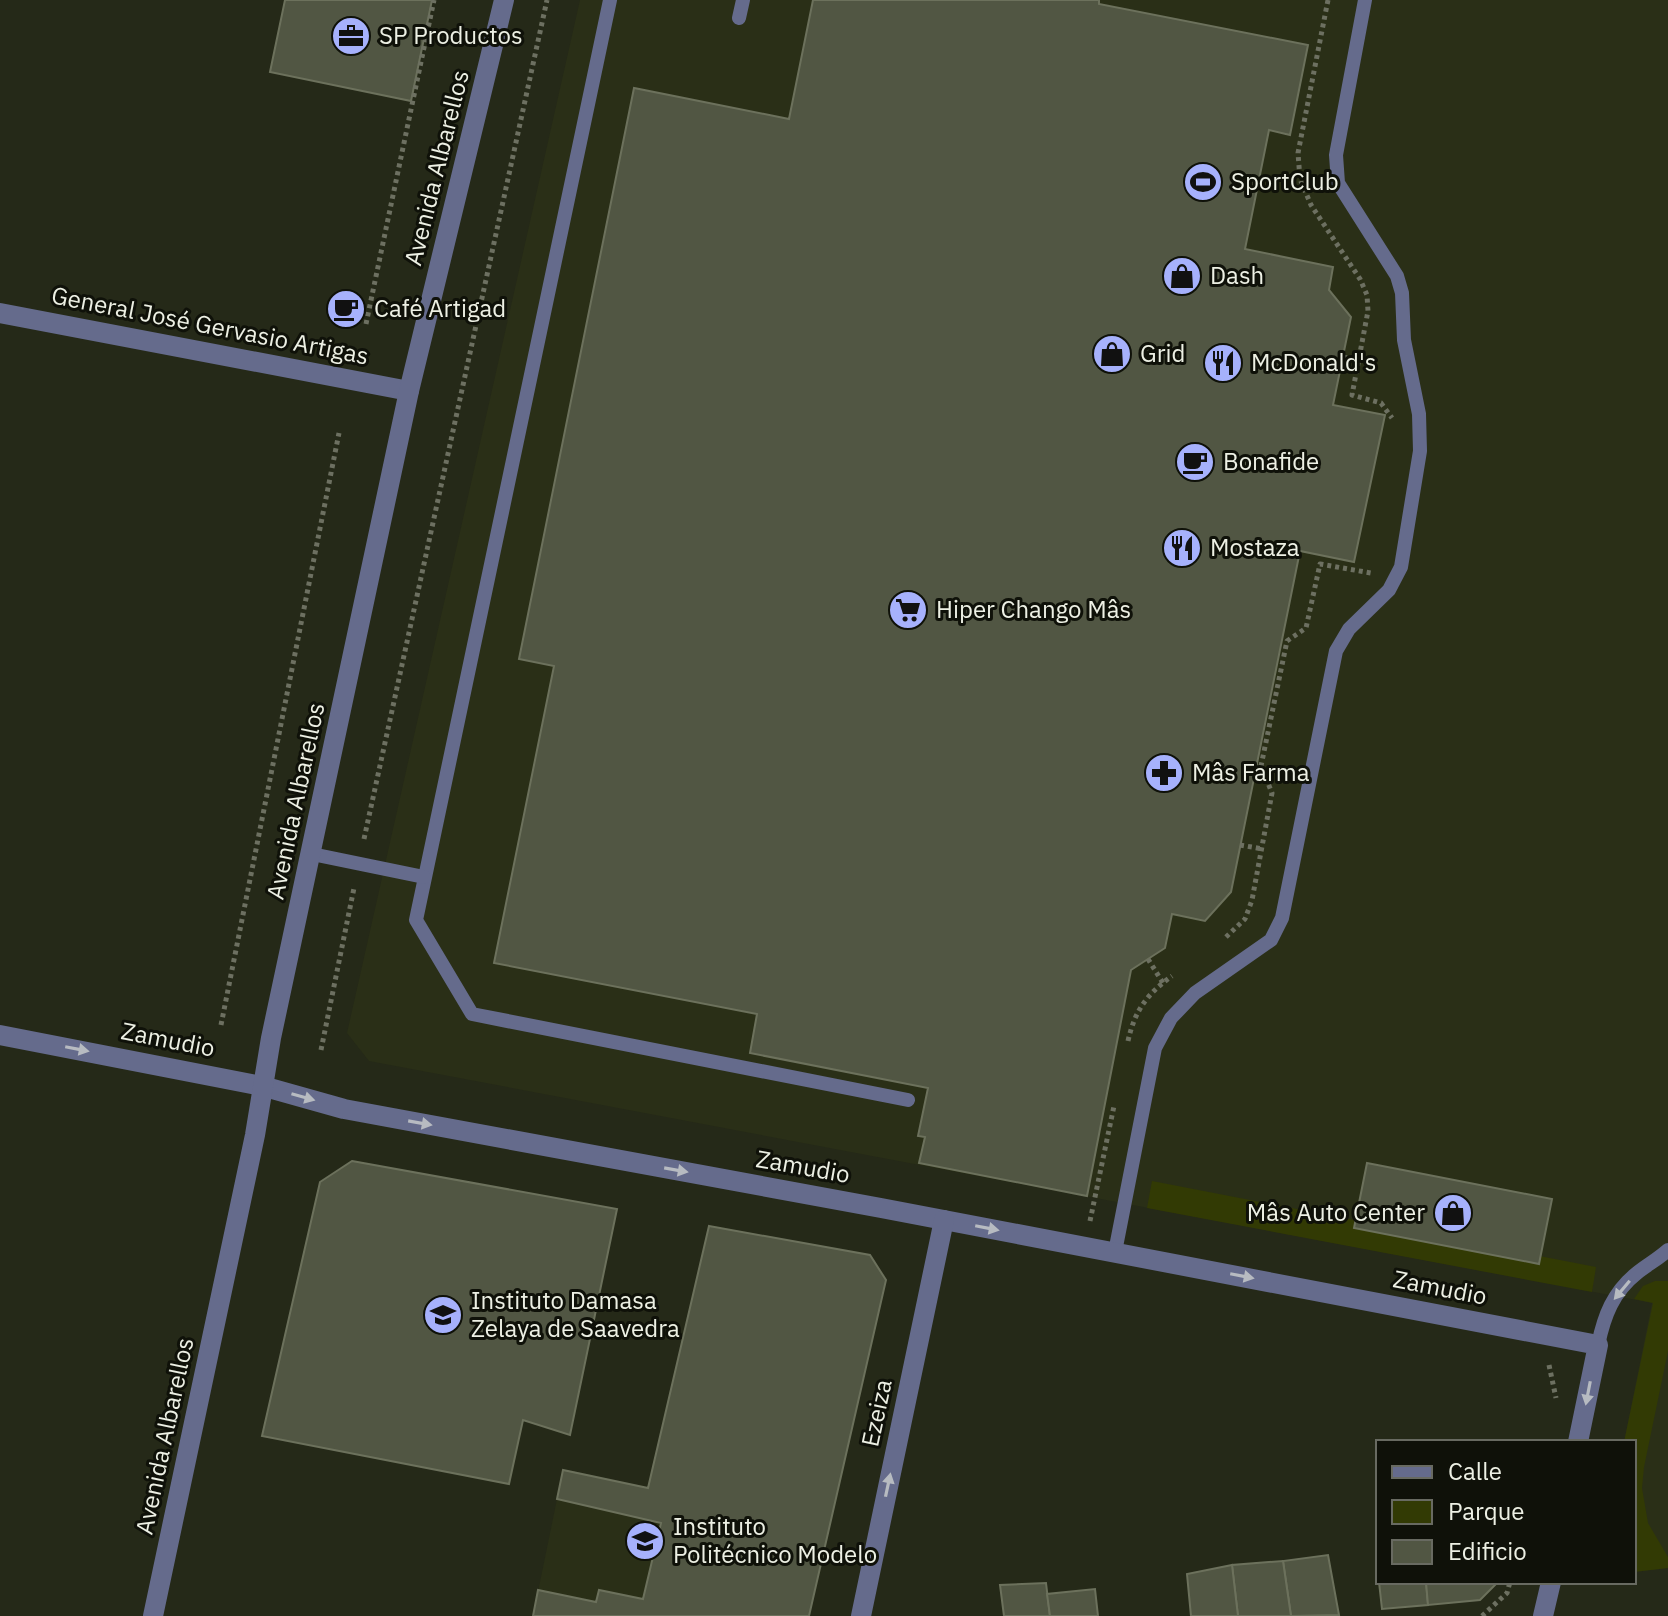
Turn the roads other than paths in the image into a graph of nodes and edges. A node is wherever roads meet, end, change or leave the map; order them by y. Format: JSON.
{"nodes":[{"id":1,"x":504,"y":0,"type":"edge"},
{"id":2,"x":610,"y":0,"type":"edge"},
{"id":3,"x":743,"y":0,"type":"edge"},
{"id":4,"x":1365,"y":0,"type":"edge"},
{"id":5,"x":739,"y":18,"type":"dead end"},
{"id":6,"x":0,"y":313,"type":"edge"},
{"id":7,"x":409,"y":391,"type":"junction"},
{"id":8,"x":312,"y":854,"type":"junction"},
{"id":9,"x":424,"y":877,"type":"junction"},
{"id":10,"x":0,"y":1035,"type":"edge"},
{"id":11,"x":262,"y":1086,"type":"junction"},
{"id":12,"x":908,"y":1100,"type":"dead end"},
{"id":13,"x":944,"y":1220,"type":"junction"},
{"id":14,"x":1668,"y":1250,"type":"edge"},
{"id":15,"x":1115,"y":1252,"type":"junction"},
{"id":16,"x":1598,"y":1345,"type":"junction"},
{"id":17,"x":1578,"y":1440,"type":"edge"},
{"id":18,"x":1551,"y":1584,"type":"edge"},
{"id":19,"x":153,"y":1616,"type":"edge"},
{"id":20,"x":861,"y":1616,"type":"edge"},
{"id":21,"x":1543,"y":1616,"type":"edge"}],
"edges":[{"from":1,"to":7,"type":"street","name":"Avenida Albarellos"},
{"from":2,"to":9,"type":"lane"},
{"from":3,"to":5,"type":"lane"},
{"from":4,"to":15,"type":"lane"},
{"from":6,"to":7,"type":"street","name":"General José Gervasio Artigas"},
{"from":7,"to":8,"type":"street","name":"Avenida Albarellos"},
{"from":8,"to":9,"type":"lane"},
{"from":8,"to":11,"type":"street","name":"Avenida Albarellos"},
{"from":9,"to":12,"type":"lane"},
{"from":10,"to":11,"type":"street","name":"Zamudio","one_way":true},
{"from":11,"to":13,"type":"street","name":"Zamudio","one_way":true},
{"from":11,"to":19,"type":"street","name":"Avenida Albarellos"},
{"from":13,"to":15,"type":"street","name":"Zamudio","one_way":true},
{"from":20,"to":13,"type":"street","name":"Ezeiza","one_way":true},
{"from":14,"to":16,"type":"lane","one_way":true},
{"from":15,"to":16,"type":"street","name":"Zamudio","one_way":true},
{"from":16,"to":17,"type":"street","one_way":true},
{"from":18,"to":21,"type":"street"}]}
